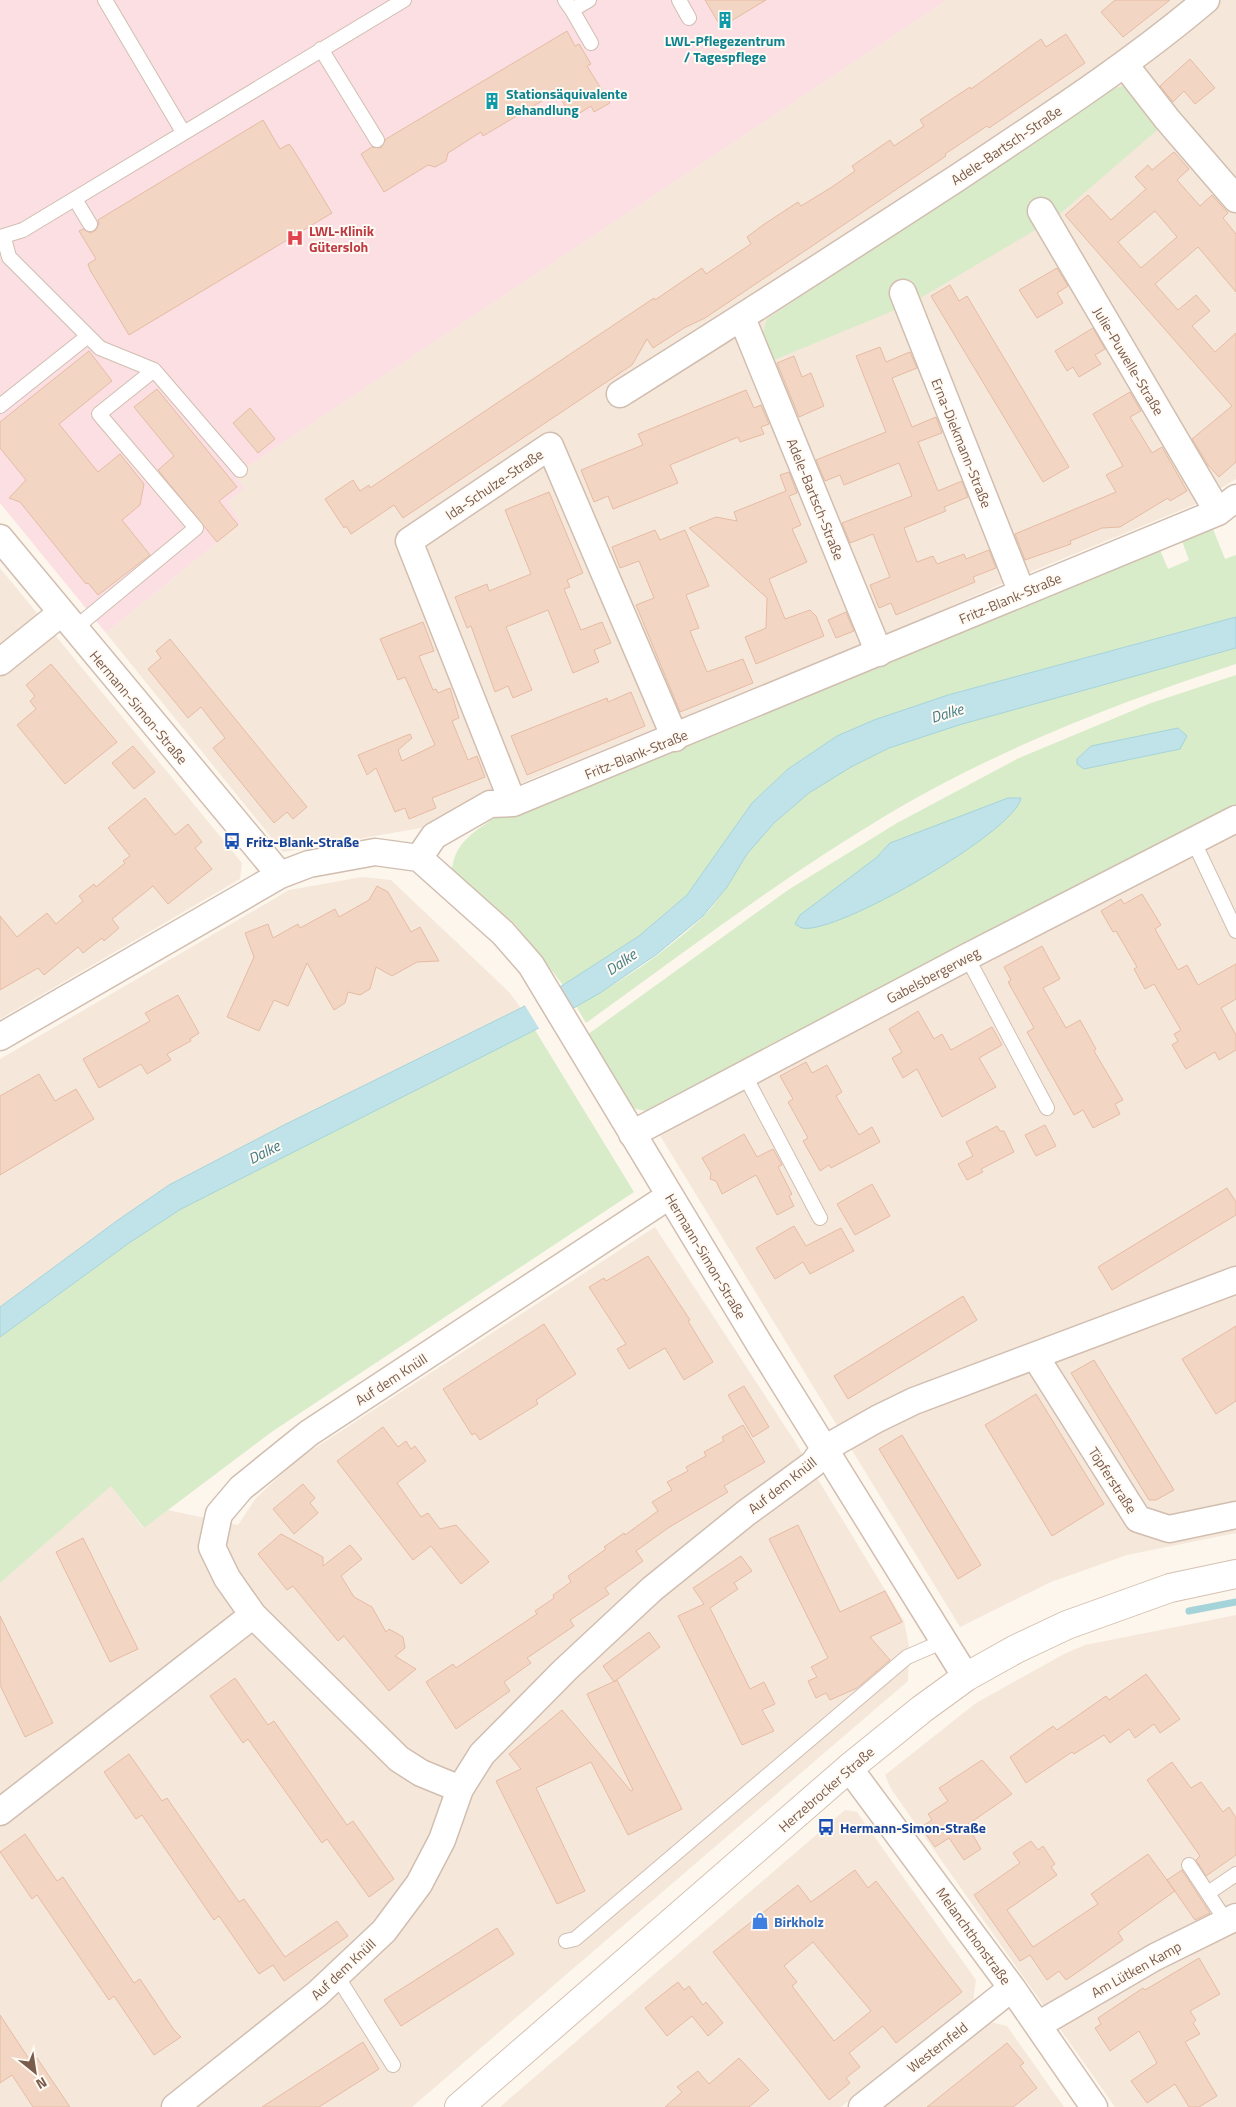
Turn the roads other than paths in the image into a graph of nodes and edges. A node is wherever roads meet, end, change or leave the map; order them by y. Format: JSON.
{"nodes":[{"id":1,"x":105,"y":0,"type":"edge"},
{"id":2,"x":404,"y":0,"type":"edge"},
{"id":3,"x":589,"y":0,"type":"edge"},
{"id":4,"x":679,"y":0,"type":"edge"},
{"id":5,"x":1206,"y":0,"type":"edge"},
{"id":6,"x":568,"y":5,"type":"edge"},
{"id":7,"x":690,"y":18,"type":"dead end"},
{"id":8,"x":591,"y":42,"type":"dead end"},
{"id":9,"x":321,"y":49,"type":"junction"},
{"id":10,"x":1125,"y":65,"type":"junction"},
{"id":11,"x":183,"y":132,"type":"junction"},
{"id":12,"x":377,"y":140,"type":"dead end"},
{"id":13,"x":76,"y":199,"type":"junction"},
{"id":14,"x":1236,"y":199,"type":"edge"},
{"id":15,"x":1041,"y":211,"type":"dead end"},
{"id":16,"x":90,"y":224,"type":"dead end"},
{"id":17,"x":2,"y":237,"type":"edge"},
{"id":18,"x":903,"y":293,"type":"dead end"},
{"id":19,"x":742,"y":318,"type":"junction"},
{"id":20,"x":88,"y":336,"type":"junction"},
{"id":21,"x":154,"y":370,"type":"junction"},
{"id":22,"x":620,"y":394,"type":"dead end"},
{"id":23,"x":0,"y":406,"type":"edge"},
{"id":24,"x":240,"y":470,"type":"dead end"},
{"id":25,"x":1227,"y":505,"type":"edge"},
{"id":26,"x":0,"y":538,"type":"edge"},
{"id":27,"x":1022,"y":593,"type":"junction"},
{"id":28,"x":67,"y":621,"type":"junction"},
{"id":29,"x":879,"y":652,"type":"junction"},
{"id":30,"x":0,"y":662,"type":"edge"},
{"id":31,"x":675,"y":738,"type":"junction"},
{"id":32,"x":513,"y":803,"type":"junction"},
{"id":33,"x":1236,"y":819,"type":"edge"},
{"id":34,"x":1193,"y":840,"type":"junction"},
{"id":35,"x":419,"y":858,"type":"junction"},
{"id":36,"x":280,"y":875,"type":"junction"},
{"id":37,"x":1236,"y":931,"type":"edge"},
{"id":38,"x":967,"y":957,"type":"junction"},
{"id":39,"x":0,"y":1037,"type":"edge"},
{"id":40,"x":744,"y":1074,"type":"junction"},
{"id":41,"x":1047,"y":1108,"type":"dead end"},
{"id":42,"x":632,"y":1134,"type":"junction"},
{"id":43,"x":669,"y":1196,"type":"junction"},
{"id":44,"x":820,"y":1218,"type":"dead end"},
{"id":45,"x":1233,"y":1288,"type":"edge"},
{"id":46,"x":1035,"y":1356,"type":"junction"},
{"id":47,"x":824,"y":1449,"type":"junction"},
{"id":48,"x":1236,"y":1515,"type":"edge"},
{"id":49,"x":1236,"y":1574,"type":"edge"},
{"id":50,"x":253,"y":1615,"type":"junction"},
{"id":51,"x":944,"y":1641,"type":"junction"},
{"id":52,"x":966,"y":1677,"type":"junction"},
{"id":53,"x":849,"y":1768,"type":"junction"},
{"id":54,"x":460,"y":1789,"type":"junction"},
{"id":55,"x":0,"y":1812,"type":"edge"},
{"id":56,"x":1189,"y":1865,"type":"dead end"},
{"id":57,"x":1236,"y":1874,"type":"edge"},
{"id":58,"x":1208,"y":1894,"type":"junction"},
{"id":59,"x":1231,"y":1919,"type":"edge"},
{"id":60,"x":566,"y":1941,"type":"dead end"},
{"id":61,"x":337,"y":1976,"type":"junction"},
{"id":62,"x":1012,"y":1988,"type":"junction"},
{"id":63,"x":1038,"y":2025,"type":"junction"},
{"id":64,"x":393,"y":2065,"type":"dead end"},
{"id":65,"x":461,"y":2104,"type":"edge"},
{"id":66,"x":175,"y":2107,"type":"edge"},
{"id":67,"x":862,"y":2107,"type":"edge"},
{"id":68,"x":1094,"y":2107,"type":"edge"}],
"edges":[{"from":1,"to":11,"type":"lane"},
{"from":2,"to":9,"type":"lane"},
{"from":3,"to":6,"type":"lane"},
{"from":4,"to":7,"type":"lane"},
{"from":5,"to":10,"type":"street","name":"Adele-Bartsch-Straße"},
{"from":6,"to":8,"type":"lane"},
{"from":9,"to":11,"type":"lane"},
{"from":9,"to":12,"type":"lane"},
{"from":10,"to":14,"type":"street"},
{"from":10,"to":19,"type":"street","name":"Adele-Bartsch-Straße"},
{"from":11,"to":13,"type":"lane"},
{"from":13,"to":16,"type":"lane"},
{"from":13,"to":17,"type":"lane"},
{"from":15,"to":25,"type":"street","name":"Julie-Puwelle-Straße"},
{"from":17,"to":20,"type":"lane"},
{"from":18,"to":27,"type":"street","name":"Erna-Diekmann-Straße"},
{"from":19,"to":22,"type":"street","name":"Adele-Bartsch-Straße"},
{"from":19,"to":29,"type":"street","name":"Adele-Bartsch-Straße"},
{"from":20,"to":21,"type":"lane"},
{"from":20,"to":23,"type":"lane"},
{"from":21,"to":24,"type":"lane"},
{"from":21,"to":28,"type":"lane"},
{"from":25,"to":27,"type":"street","name":"Fritz-Blank-Straße"},
{"from":26,"to":28,"type":"street","name":"Hermann-Simon-Straße"},
{"from":27,"to":29,"type":"street","name":"Fritz-Blank-Straße"},
{"from":28,"to":30,"type":"street"},
{"from":28,"to":36,"type":"street","name":"Hermann-Simon-Straße"},
{"from":29,"to":31,"type":"street","name":"Fritz-Blank-Straße"},
{"from":31,"to":32,"type":"street","name":"Fritz-Blank-Straße"},
{"from":31,"to":32,"type":"street","name":"Ida-Schulze-Straße"},
{"from":32,"to":35,"type":"street","name":"Fritz-Blank-Straße"},
{"from":33,"to":34,"type":"street","name":"Gabelsbergerweg"},
{"from":34,"to":37,"type":"lane"},
{"from":34,"to":38,"type":"street","name":"Gabelsbergerweg"},
{"from":35,"to":36,"type":"street"},
{"from":35,"to":42,"type":"street","name":"Hermann-Simon-Straße"},
{"from":36,"to":39,"type":"street"},
{"from":38,"to":40,"type":"street","name":"Gabelsbergerweg"},
{"from":38,"to":41,"type":"lane"},
{"from":40,"to":42,"type":"street","name":"Gabelsbergerweg"},
{"from":40,"to":44,"type":"lane"},
{"from":42,"to":43,"type":"street","name":"Hermann-Simon-Straße"},
{"from":43,"to":47,"type":"street","name":"Hermann-Simon-Straße"},
{"from":43,"to":50,"type":"street","name":"Auf dem Knüll"},
{"from":45,"to":46,"type":"street"},
{"from":46,"to":47,"type":"street"},
{"from":46,"to":48,"type":"street","name":"Töpferstraße"},
{"from":47,"to":51,"type":"street","name":"Hermann-Simon-Straße"},
{"from":47,"to":54,"type":"street","name":"Auf dem Knüll"},
{"from":49,"to":52,"type":"main road","name":"Herzebrocker Straße"},
{"from":50,"to":54,"type":"street","name":"Auf dem Knüll"},
{"from":50,"to":55,"type":"street"},
{"from":51,"to":52,"type":"street","name":"Hermann-Simon-Straße"},
{"from":51,"to":60,"type":"lane"},
{"from":52,"to":53,"type":"main road","name":"Herzebrocker Straße"},
{"from":53,"to":62,"type":"street","name":"Melanchthonstraße"},
{"from":53,"to":65,"type":"main road","name":"Herzebrocker Straße"},
{"from":54,"to":61,"type":"street","name":"Auf dem Knüll"},
{"from":56,"to":58,"type":"lane"},
{"from":57,"to":58,"type":"lane"},
{"from":58,"to":59,"type":"lane"},
{"from":59,"to":63,"type":"street","name":"Am Lütken Kamp"},
{"from":61,"to":64,"type":"lane"},
{"from":61,"to":66,"type":"street","name":"Auf dem Knüll"},
{"from":62,"to":63,"type":"street","name":"Melanchthonstraße"},
{"from":62,"to":67,"type":"street","name":"Westernfeld"},
{"from":63,"to":68,"type":"street","name":"Melanchthonstraße"}]}
